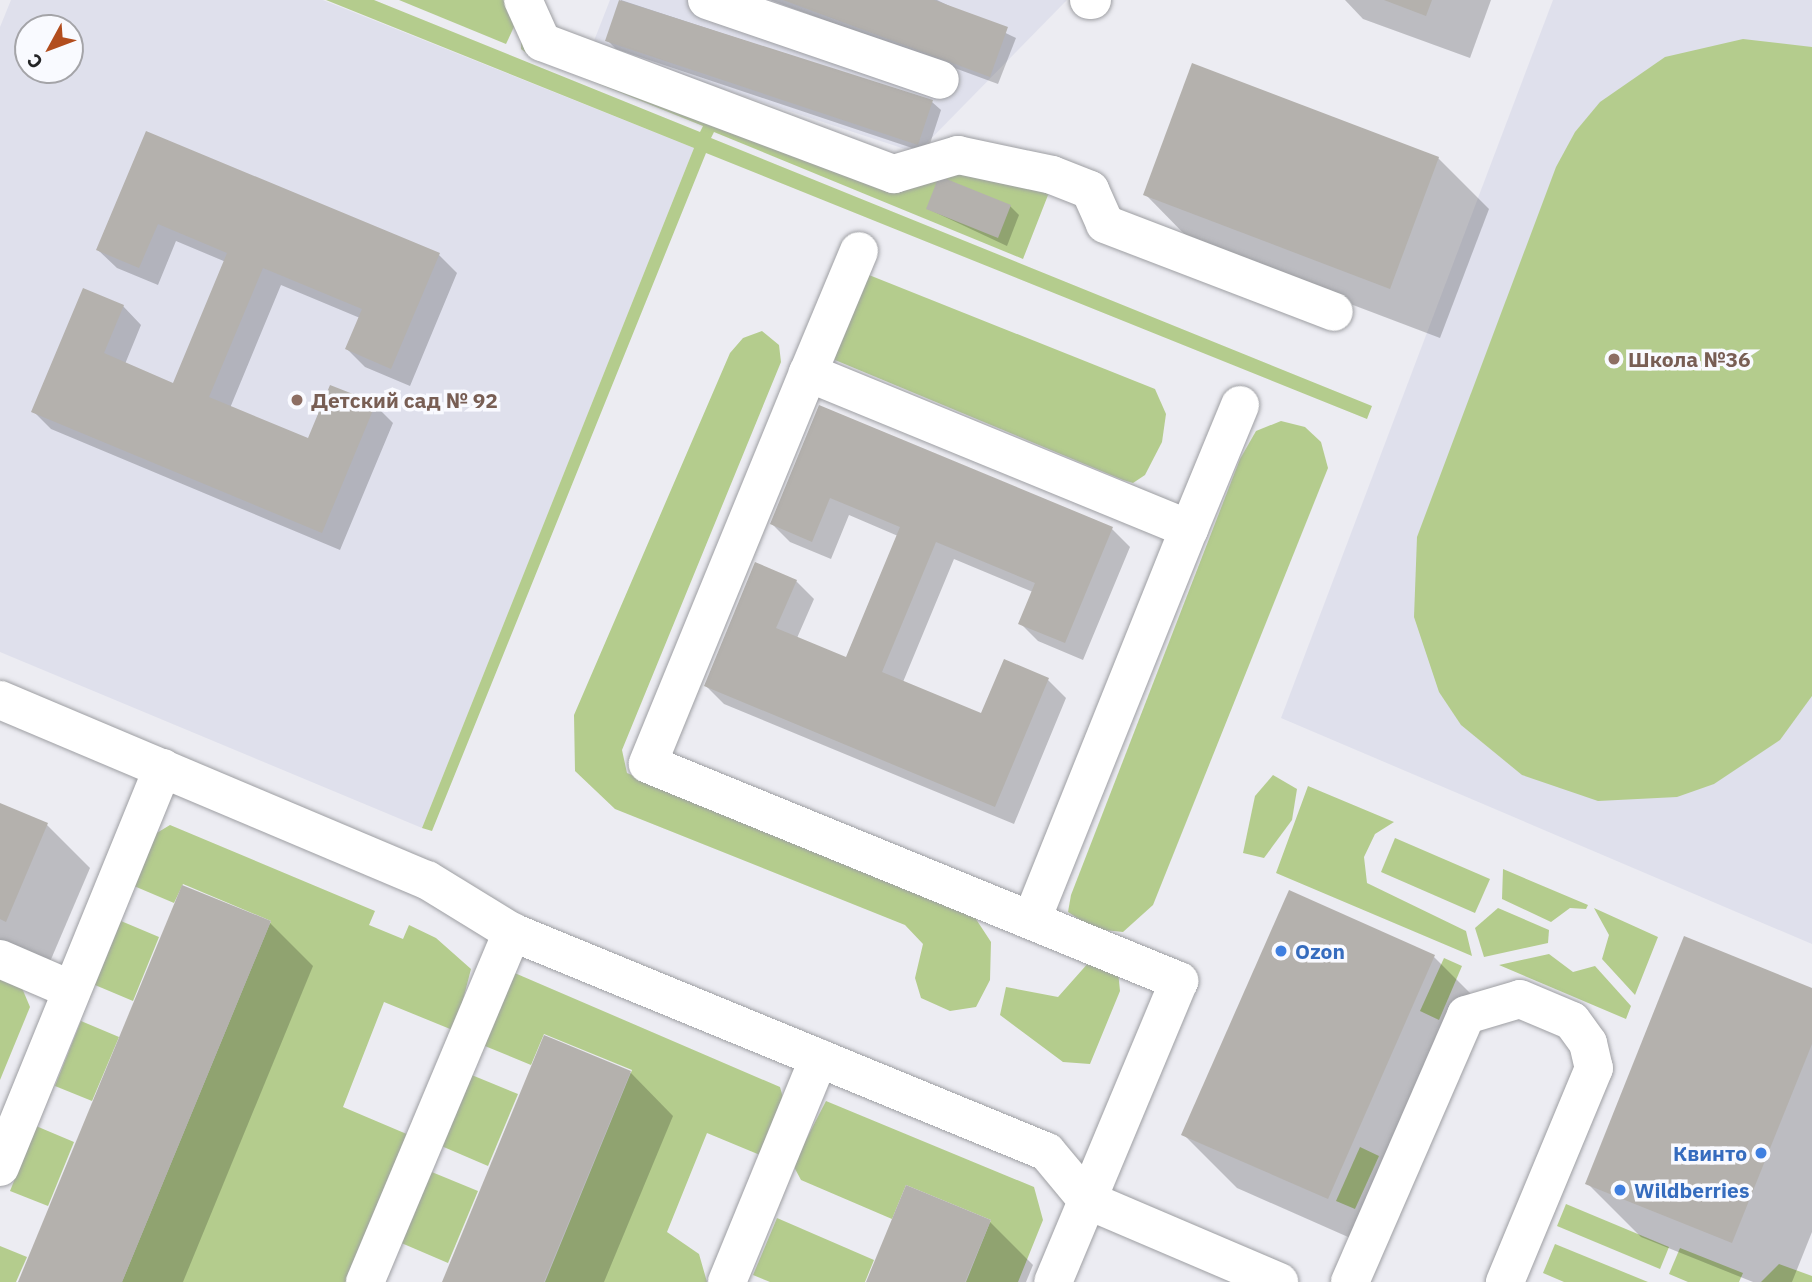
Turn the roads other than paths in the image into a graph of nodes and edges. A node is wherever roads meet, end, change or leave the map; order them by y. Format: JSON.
{"nodes":[{"id":1,"x":523,"y":0,"type":"edge"},
{"id":2,"x":707,"y":0,"type":"edge"},
{"id":3,"x":940,"y":80,"type":"dead end"},
{"id":4,"x":859,"y":251,"type":"dead end"},
{"id":5,"x":1334,"y":312,"type":"dead end"},
{"id":6,"x":808,"y":373,"type":"junction"},
{"id":7,"x":1240,"y":405,"type":"dead end"},
{"id":8,"x":1189,"y":529,"type":"junction"},
{"id":9,"x":0,"y":700,"type":"edge"},
{"id":10,"x":163,"y":768,"type":"junction"},
{"id":11,"x":1032,"y":919,"type":"junction"},
{"id":12,"x":512,"y":932,"type":"junction"},
{"id":13,"x":0,"y":959,"type":"edge"},
{"id":14,"x":72,"y":990,"type":"junction"},
{"id":15,"x":819,"y":1058,"type":"junction"},
{"id":16,"x":0,"y":1167,"type":"edge"},
{"id":17,"x":1087,"y":1200,"type":"junction"},
{"id":18,"x":365,"y":1282,"type":"edge"},
{"id":19,"x":727,"y":1282,"type":"edge"},
{"id":20,"x":1053,"y":1282,"type":"edge"},
{"id":21,"x":1279,"y":1282,"type":"edge"},
{"id":22,"x":1350,"y":1282,"type":"edge"},
{"id":23,"x":1505,"y":1282,"type":"edge"}],
"edges":[{"from":1,"to":5,"type":"street"},
{"from":2,"to":3,"type":"street"},
{"from":4,"to":6,"type":"street"},
{"from":6,"to":8,"type":"street"},
{"from":6,"to":11,"type":"street"},
{"from":7,"to":8,"type":"street"},
{"from":8,"to":11,"type":"street"},
{"from":9,"to":10,"type":"street"},
{"from":10,"to":12,"type":"street"},
{"from":10,"to":14,"type":"street"},
{"from":11,"to":17,"type":"street"},
{"from":12,"to":15,"type":"street"},
{"from":12,"to":18,"type":"street"},
{"from":13,"to":14,"type":"street"},
{"from":14,"to":16,"type":"street"},
{"from":15,"to":17,"type":"street"},
{"from":15,"to":19,"type":"street"},
{"from":17,"to":20,"type":"street"},
{"from":17,"to":21,"type":"street"},
{"from":22,"to":23,"type":"street"}]}
